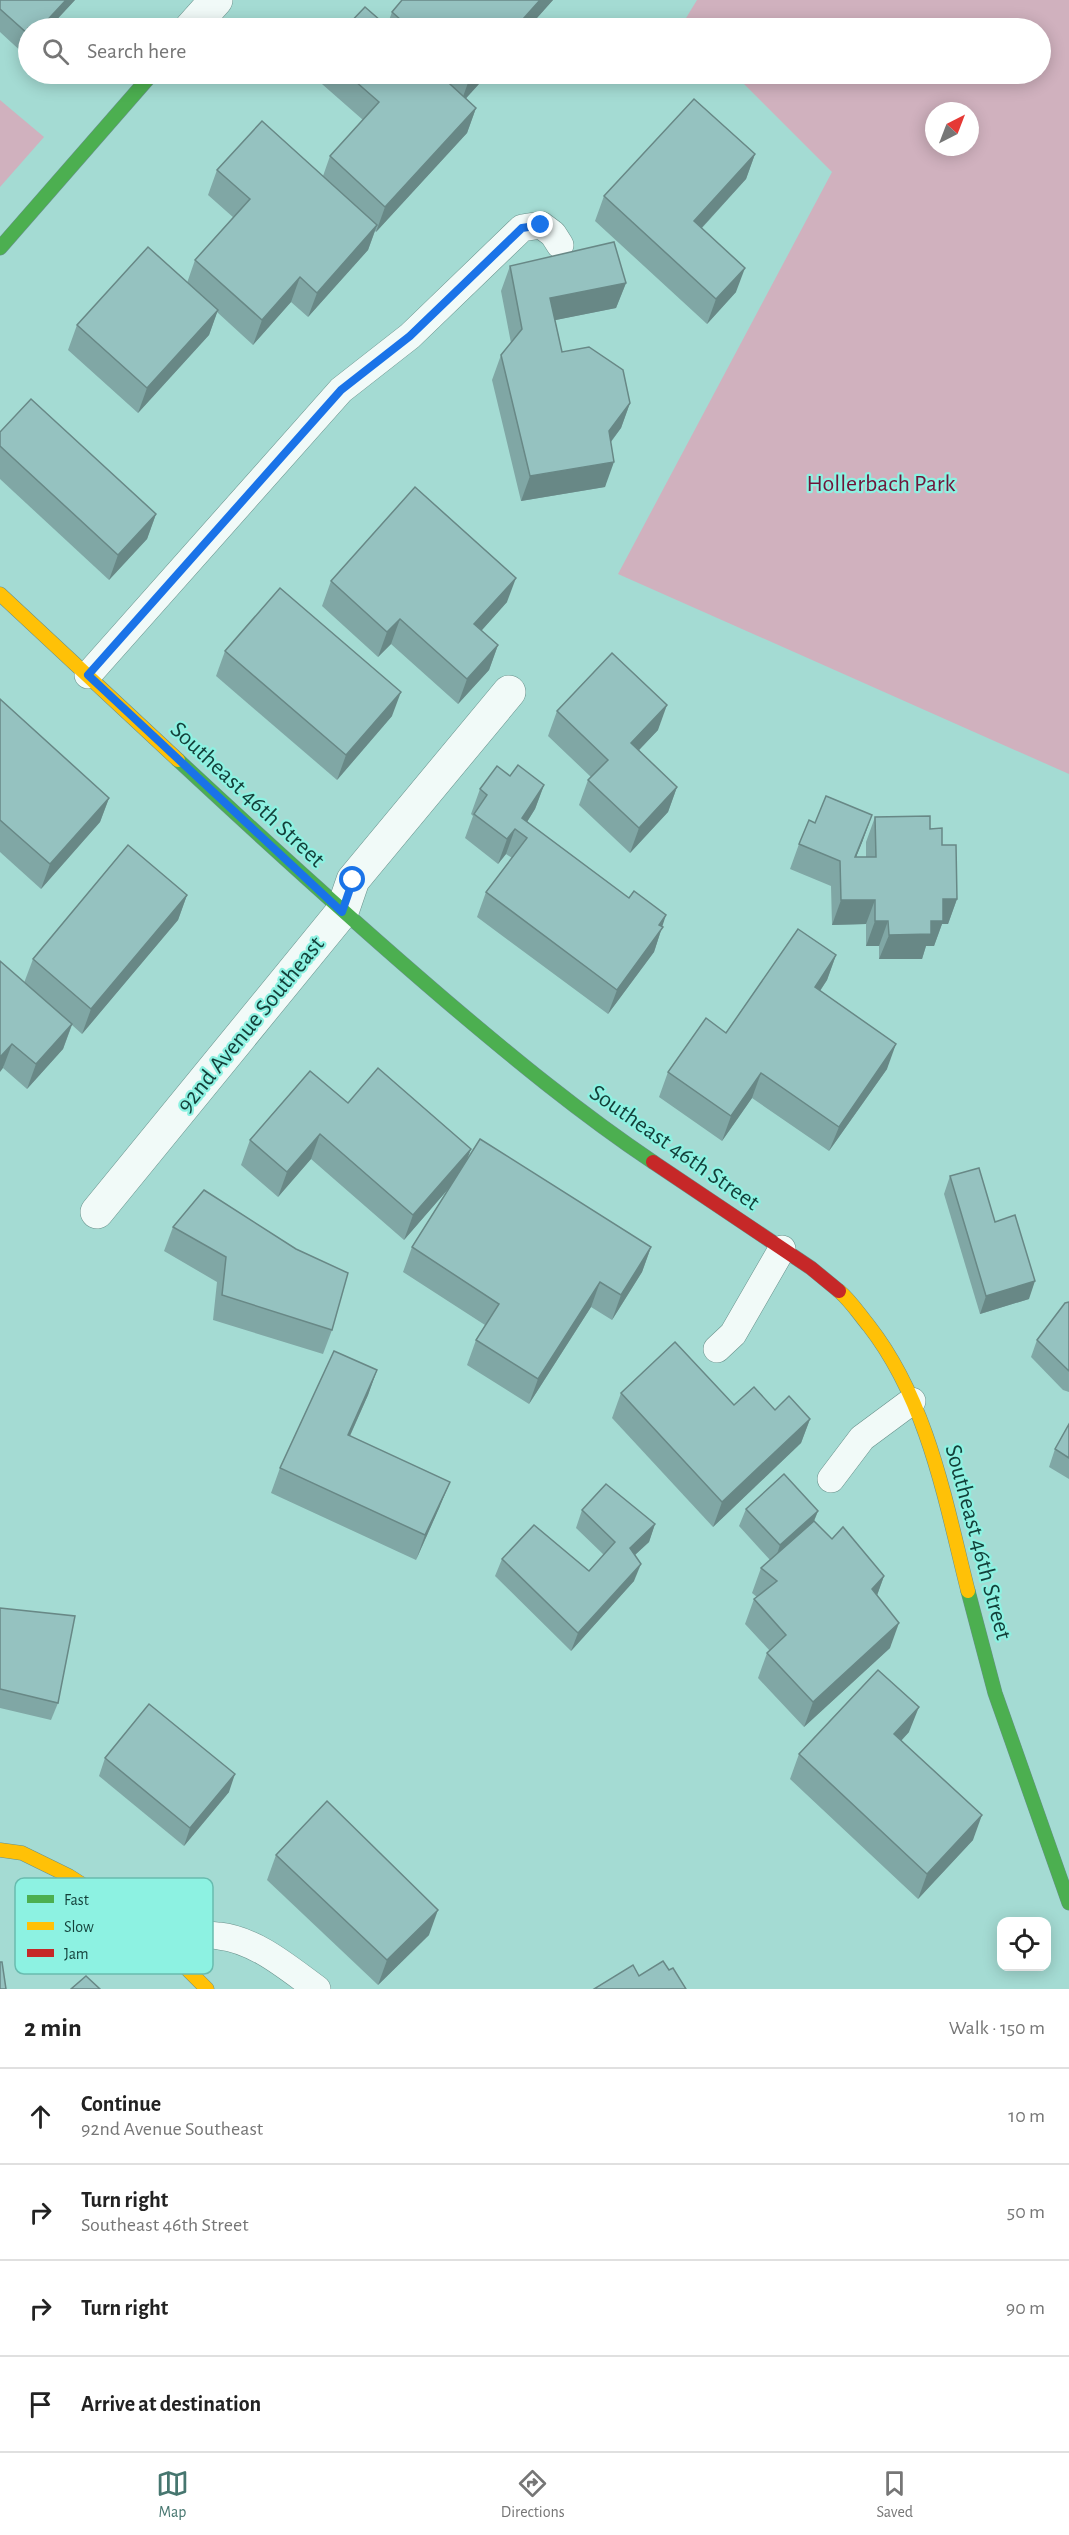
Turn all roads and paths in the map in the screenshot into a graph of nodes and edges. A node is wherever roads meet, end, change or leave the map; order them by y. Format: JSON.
{"nodes":[{"id":1,"x":216,"y":0,"type":"edge"},
{"id":2,"x":200,"y":18,"type":"edge"},
{"id":3,"x":143,"y":84,"type":"edge"},
{"id":4,"x":560,"y":245,"type":"dead end"},
{"id":5,"x":0,"y":248,"type":"edge"},
{"id":6,"x":0,"y":594,"type":"edge"},
{"id":7,"x":88,"y":675,"type":"junction"},
{"id":8,"x":509,"y":692,"type":"dead end"},
{"id":9,"x":342,"y":912,"type":"junction"},
{"id":10,"x":97,"y":1212,"type":"dead end"},
{"id":11,"x":782,"y":1249,"type":"junction"},
{"id":12,"x":717,"y":1350,"type":"dead end"},
{"id":13,"x":912,"y":1401,"type":"junction"},
{"id":14,"x":831,"y":1479,"type":"dead end"},
{"id":15,"x":0,"y":1850,"type":"edge"},
{"id":16,"x":72,"y":1878,"type":"edge"},
{"id":17,"x":1069,"y":1903,"type":"edge"},
{"id":18,"x":213,"y":1935,"type":"edge"},
{"id":19,"x":192,"y":1974,"type":"edge"},
{"id":20,"x":207,"y":1989,"type":"edge"},
{"id":21,"x":317,"y":1989,"type":"edge"}],
"edges":[{"from":1,"to":2,"type":"street"},
{"from":3,"to":5,"type":"street"},
{"from":4,"to":7,"type":"lane"},
{"from":6,"to":7,"type":"street","name":"Southeast 46th Street"},
{"from":7,"to":9,"type":"street","name":"Southeast 46th Street"},
{"from":8,"to":9,"type":"street","name":"92nd Avenue Southeast"},
{"from":9,"to":10,"type":"street","name":"92nd Avenue Southeast"},
{"from":9,"to":11,"type":"street","name":"Southeast 46th Street"},
{"from":11,"to":12,"type":"lane"},
{"from":11,"to":13,"type":"street","name":"Southeast 46th Street"},
{"from":13,"to":14,"type":"lane"},
{"from":13,"to":17,"type":"street","name":"Southeast 46th Street"},
{"from":15,"to":16,"type":"street"},
{"from":18,"to":21,"type":"lane"},
{"from":19,"to":20,"type":"street"}]}
